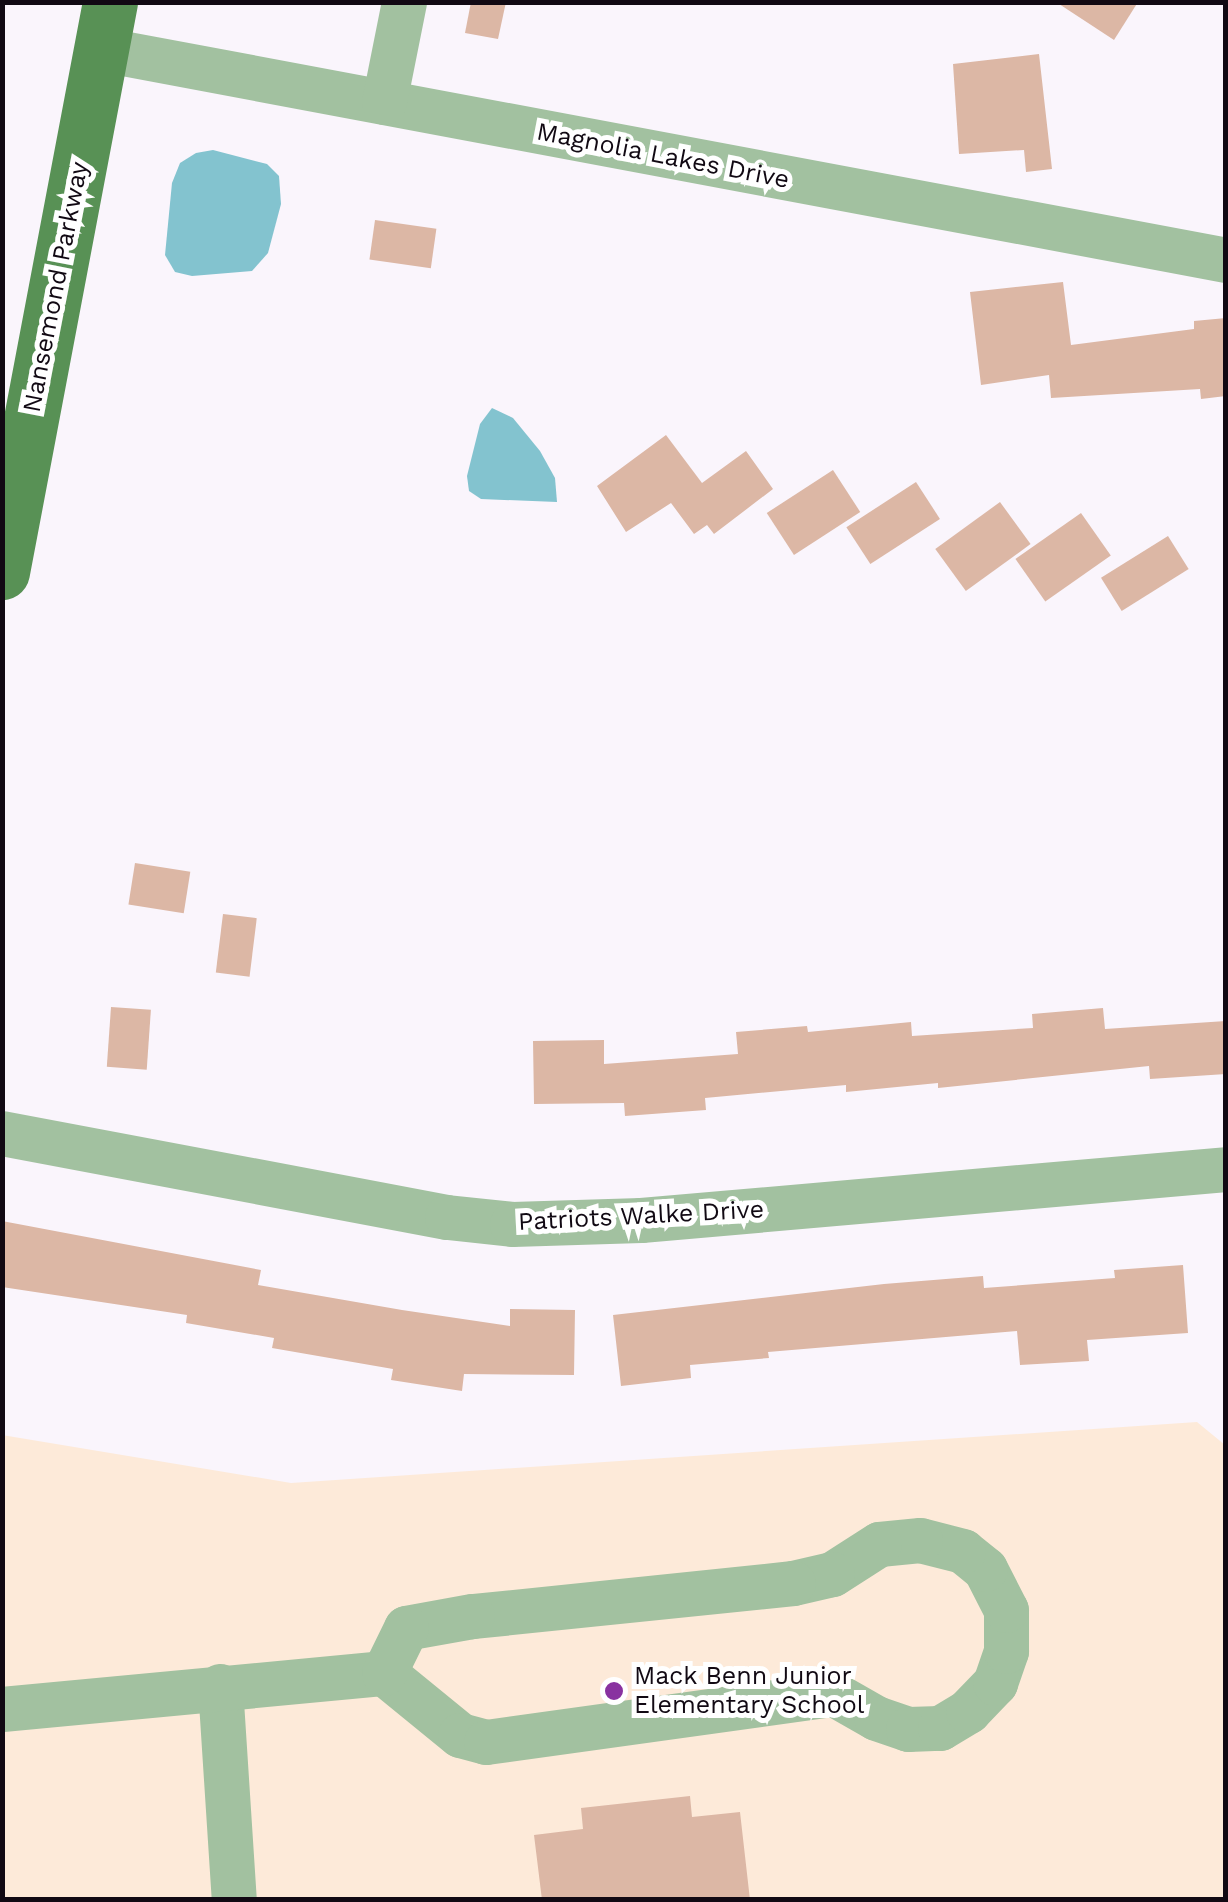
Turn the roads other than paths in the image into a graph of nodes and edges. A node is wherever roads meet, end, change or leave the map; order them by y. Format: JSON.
{"nodes":[{"id":1,"x":404,"y":2,"type":"edge"},
{"id":2,"x":105,"y":26,"type":"edge"},
{"id":3,"x":384,"y":102,"type":"junction"},
{"id":4,"x":1226,"y":260,"type":"edge"},
{"id":5,"x":2,"y":572,"type":"edge"},
{"id":6,"x":2,"y":1133,"type":"edge"},
{"id":7,"x":1226,"y":1169,"type":"edge"},
{"id":8,"x":384,"y":1673,"type":"junction"},
{"id":9,"x":220,"y":1686,"type":"junction"},
{"id":10,"x":2,"y":1708,"type":"edge"},
{"id":11,"x":234,"y":1900,"type":"edge"}],
"edges":[{"from":1,"to":3,"type":"street"},
{"from":2,"to":3,"type":"street","name":"Magnolia Lakes Drive"},
{"from":2,"to":5,"type":"main road","name":"Nansemond Parkway"},
{"from":3,"to":4,"type":"street","name":"Magnolia Lakes Drive"},
{"from":6,"to":7,"type":"street","name":"Patriots Walke Drive"},
{"from":8,"to":8,"type":"street"},
{"from":8,"to":9,"type":"street"},
{"from":9,"to":10,"type":"street"},
{"from":9,"to":11,"type":"street"}]}
